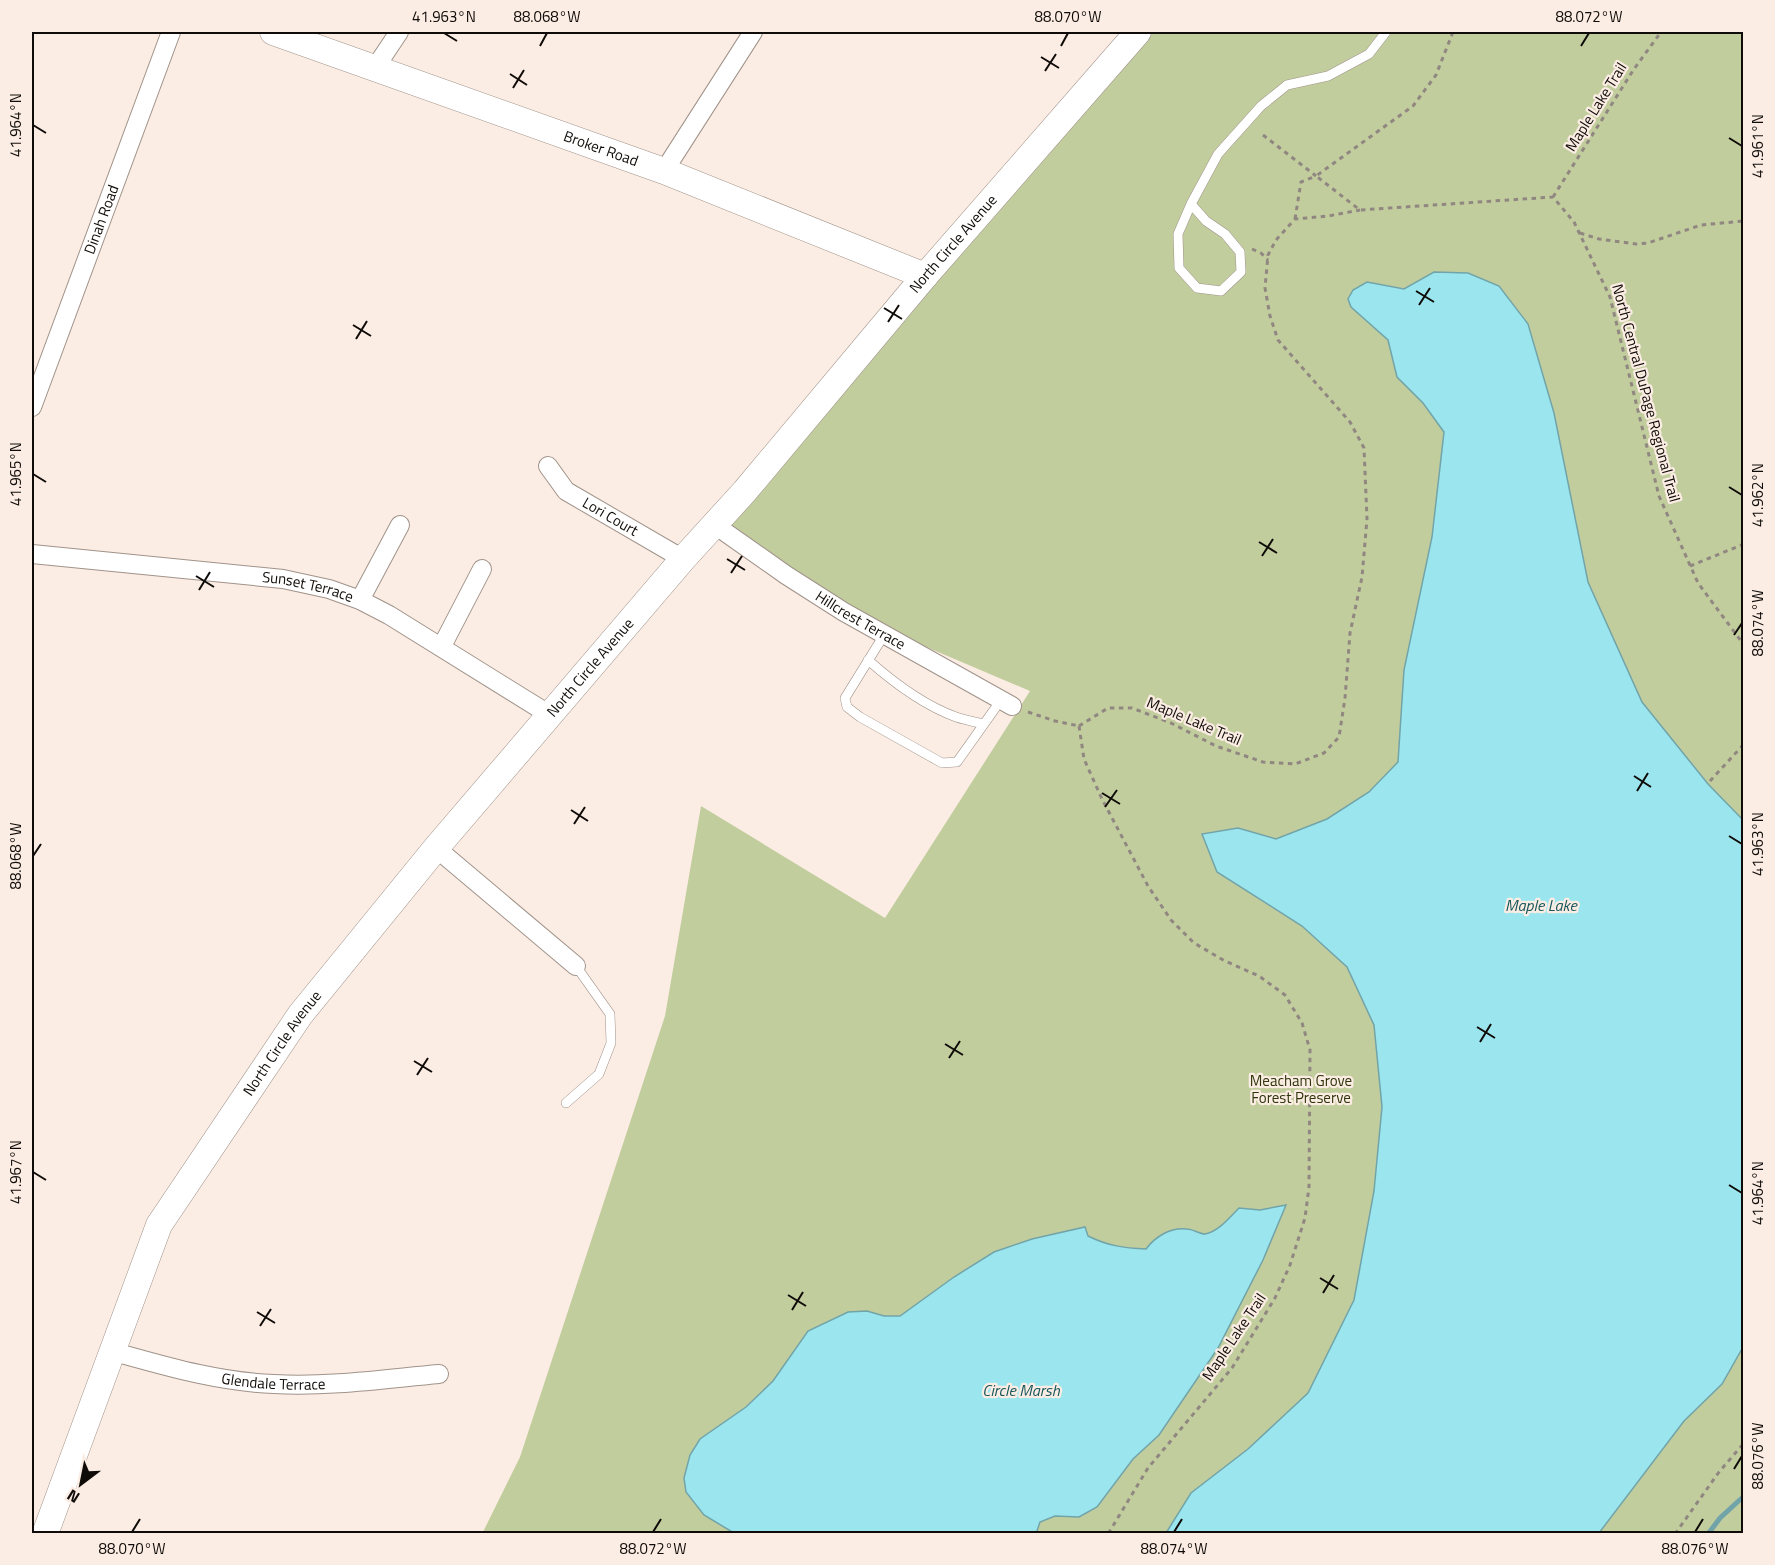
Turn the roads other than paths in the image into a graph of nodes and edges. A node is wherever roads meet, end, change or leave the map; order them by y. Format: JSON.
{"nodes":[{"id":1,"x":171,"y":32,"type":"edge"},
{"id":2,"x":273,"y":32,"type":"edge"},
{"id":3,"x":399,"y":32,"type":"edge"},
{"id":4,"x":753,"y":32,"type":"edge"},
{"id":5,"x":1138,"y":32,"type":"edge"},
{"id":6,"x":1386,"y":32,"type":"edge"},
{"id":7,"x":375,"y":68,"type":"junction"},
{"id":8,"x":664,"y":171,"type":"junction"},
{"id":9,"x":1191,"y":204,"type":"junction"},
{"id":10,"x":925,"y":276,"type":"junction"},
{"id":11,"x":32,"y":407,"type":"edge"},
{"id":12,"x":548,"y":466,"type":"dead end"},
{"id":13,"x":400,"y":525,"type":"dead end"},
{"id":14,"x":715,"y":525,"type":"junction"},
{"id":15,"x":32,"y":554,"type":"edge"},
{"id":16,"x":683,"y":559,"type":"junction"},
{"id":17,"x":482,"y":569,"type":"dead end"},
{"id":18,"x":360,"y":600,"type":"junction"},
{"id":19,"x":884,"y":635,"type":"junction"},
{"id":20,"x":442,"y":646,"type":"junction"},
{"id":21,"x":868,"y":660,"type":"junction"},
{"id":22,"x":1007,"y":703,"type":"joint"},
{"id":23,"x":550,"y":715,"type":"junction"},
{"id":24,"x":984,"y":724,"type":"junction"},
{"id":25,"x":436,"y":848,"type":"junction"},
{"id":26,"x":576,"y":966,"type":"joint"},
{"id":27,"x":566,"y":1103,"type":"dead end"},
{"id":28,"x":111,"y":1351,"type":"junction"},
{"id":29,"x":439,"y":1374,"type":"dead end"},
{"id":30,"x":45,"y":1533,"type":"edge"}],
"edges":[{"from":1,"to":11,"type":"street","name":"Dinah Road"},
{"from":2,"to":7,"type":"street","name":"Broker Road"},
{"from":3,"to":7,"type":"street"},
{"from":4,"to":8,"type":"street"},
{"from":5,"to":10,"type":"street","name":"North Circle Avenue"},
{"from":6,"to":9,"type":"lane"},
{"from":7,"to":8,"type":"street","name":"Broker Road"},
{"from":8,"to":10,"type":"street","name":"Broker Road"},
{"from":9,"to":9,"type":"lane"},
{"from":10,"to":14,"type":"street","name":"North Circle Avenue"},
{"from":12,"to":16,"type":"street","name":"Lori Court"},
{"from":13,"to":18,"type":"street"},
{"from":14,"to":16,"type":"street","name":"North Circle Avenue"},
{"from":14,"to":19,"type":"street","name":"Hillcrest Terrace"},
{"from":15,"to":18,"type":"street","name":"Sunset Terrace"},
{"from":16,"to":23,"type":"street","name":"North Circle Avenue"},
{"from":17,"to":20,"type":"street"},
{"from":18,"to":20,"type":"street","name":"Sunset Terrace"},
{"from":19,"to":21,"type":"lane"},
{"from":19,"to":22,"type":"street","name":"Hillcrest Terrace"},
{"from":20,"to":23,"type":"street","name":"Sunset Terrace"},
{"from":21,"to":24,"type":"lane"},
{"from":21,"to":24,"type":"lane"},
{"from":22,"to":24,"type":"lane"},
{"from":23,"to":25,"type":"street","name":"North Circle Avenue"},
{"from":25,"to":26,"type":"street"},
{"from":25,"to":28,"type":"street","name":"North Circle Avenue"},
{"from":26,"to":27,"type":"lane"},
{"from":28,"to":29,"type":"street","name":"Glendale Terrace"},
{"from":28,"to":30,"type":"street","name":"North Circle Avenue"}]}
